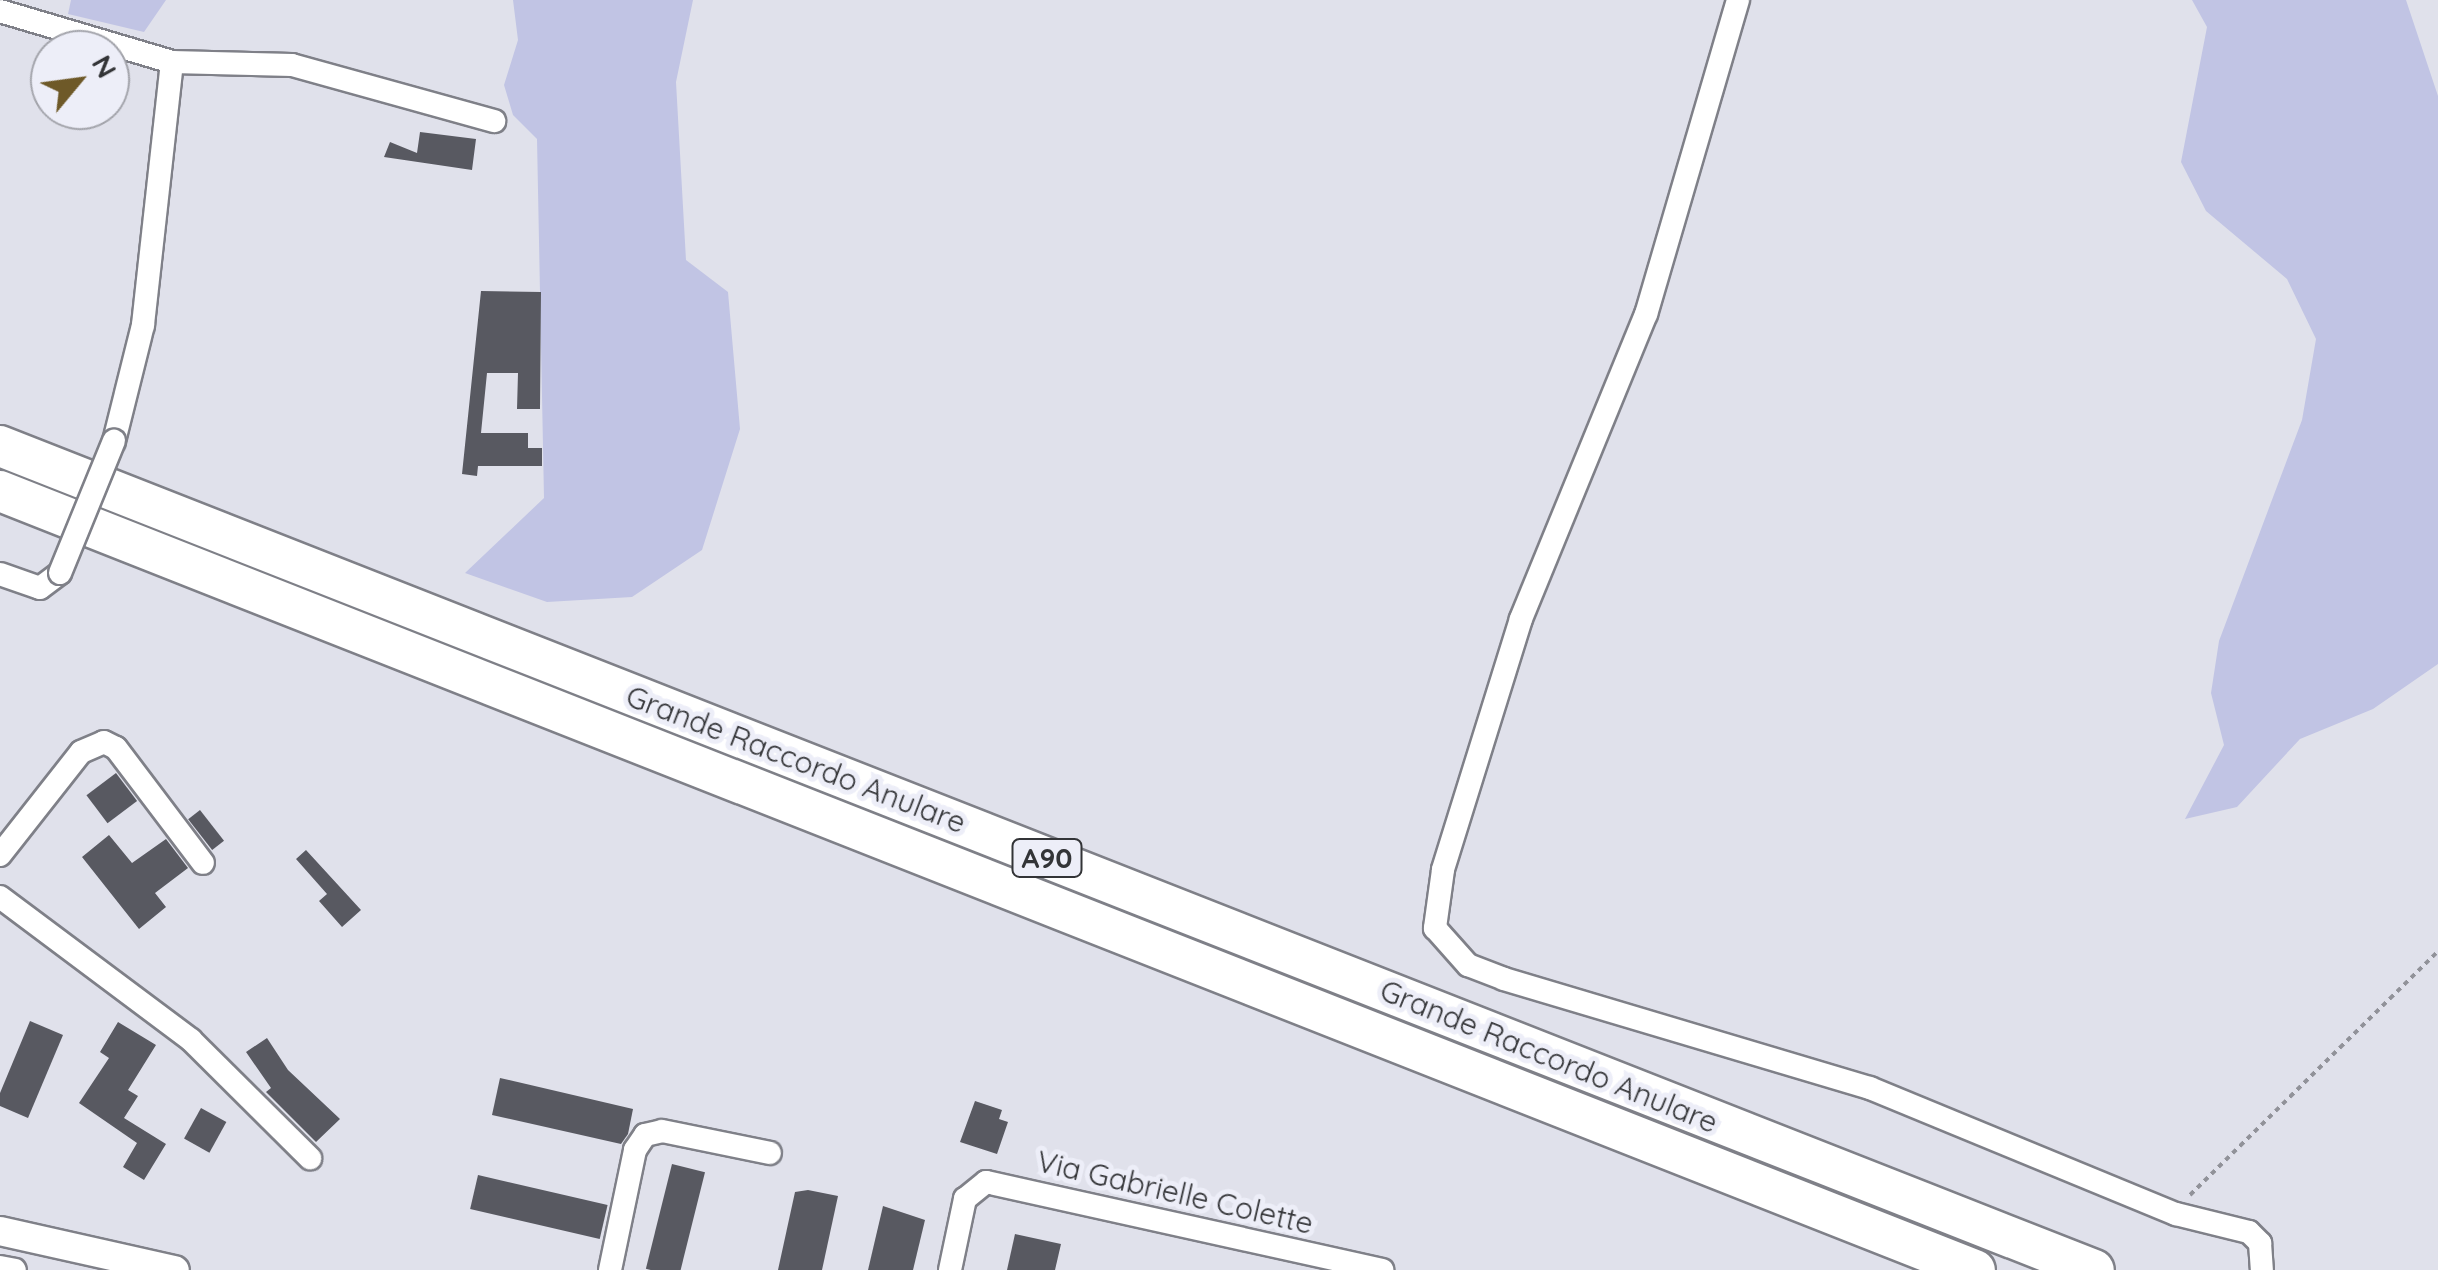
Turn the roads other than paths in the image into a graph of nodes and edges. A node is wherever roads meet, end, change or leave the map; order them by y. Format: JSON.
{"nodes":[{"id":1,"x":1738,"y":0,"type":"edge"},
{"id":2,"x":0,"y":12,"type":"edge"},
{"id":3,"x":172,"y":62,"type":"junction"},
{"id":4,"x":494,"y":121,"type":"dead end"},
{"id":5,"x":0,"y":446,"type":"edge"},
{"id":6,"x":0,"y":491,"type":"edge"},
{"id":7,"x":0,"y":574,"type":"edge"},
{"id":8,"x":0,"y":855,"type":"edge"},
{"id":9,"x":203,"y":863,"type":"dead end"},
{"id":10,"x":0,"y":897,"type":"edge"},
{"id":11,"x":770,"y":1154,"type":"dead end"},
{"id":12,"x":310,"y":1158,"type":"dead end"},
{"id":13,"x":0,"y":1231,"type":"edge"},
{"id":14,"x":0,"y":1267,"type":"edge"},
{"id":15,"x":15,"y":1270,"type":"edge"},
{"id":16,"x":172,"y":1270,"type":"edge"},
{"id":17,"x":610,"y":1270,"type":"edge"},
{"id":18,"x":950,"y":1270,"type":"edge"},
{"id":19,"x":1382,"y":1270,"type":"edge"},
{"id":20,"x":1974,"y":1270,"type":"edge"},
{"id":21,"x":2094,"y":1270,"type":"edge"},
{"id":22,"x":2262,"y":1270,"type":"edge"}],
"edges":[{"from":1,"to":22,"type":"street"},
{"from":2,"to":3,"type":"street"},
{"from":3,"to":4,"type":"street"},
{"from":3,"to":7,"type":"street","bridge":true},
{"from":5,"to":21,"type":"highway","name":"Grande Raccordo Anulare","number":"A90"},
{"from":6,"to":20,"type":"highway","name":"Grande Raccordo Anulare","number":"A90"},
{"from":8,"to":9,"type":"street"},
{"from":10,"to":12,"type":"street"},
{"from":11,"to":17,"type":"street"},
{"from":13,"to":16,"type":"street"},
{"from":14,"to":15,"type":"street"},
{"from":18,"to":19,"type":"street","name":"Via Gabrielle Colette"}]}
